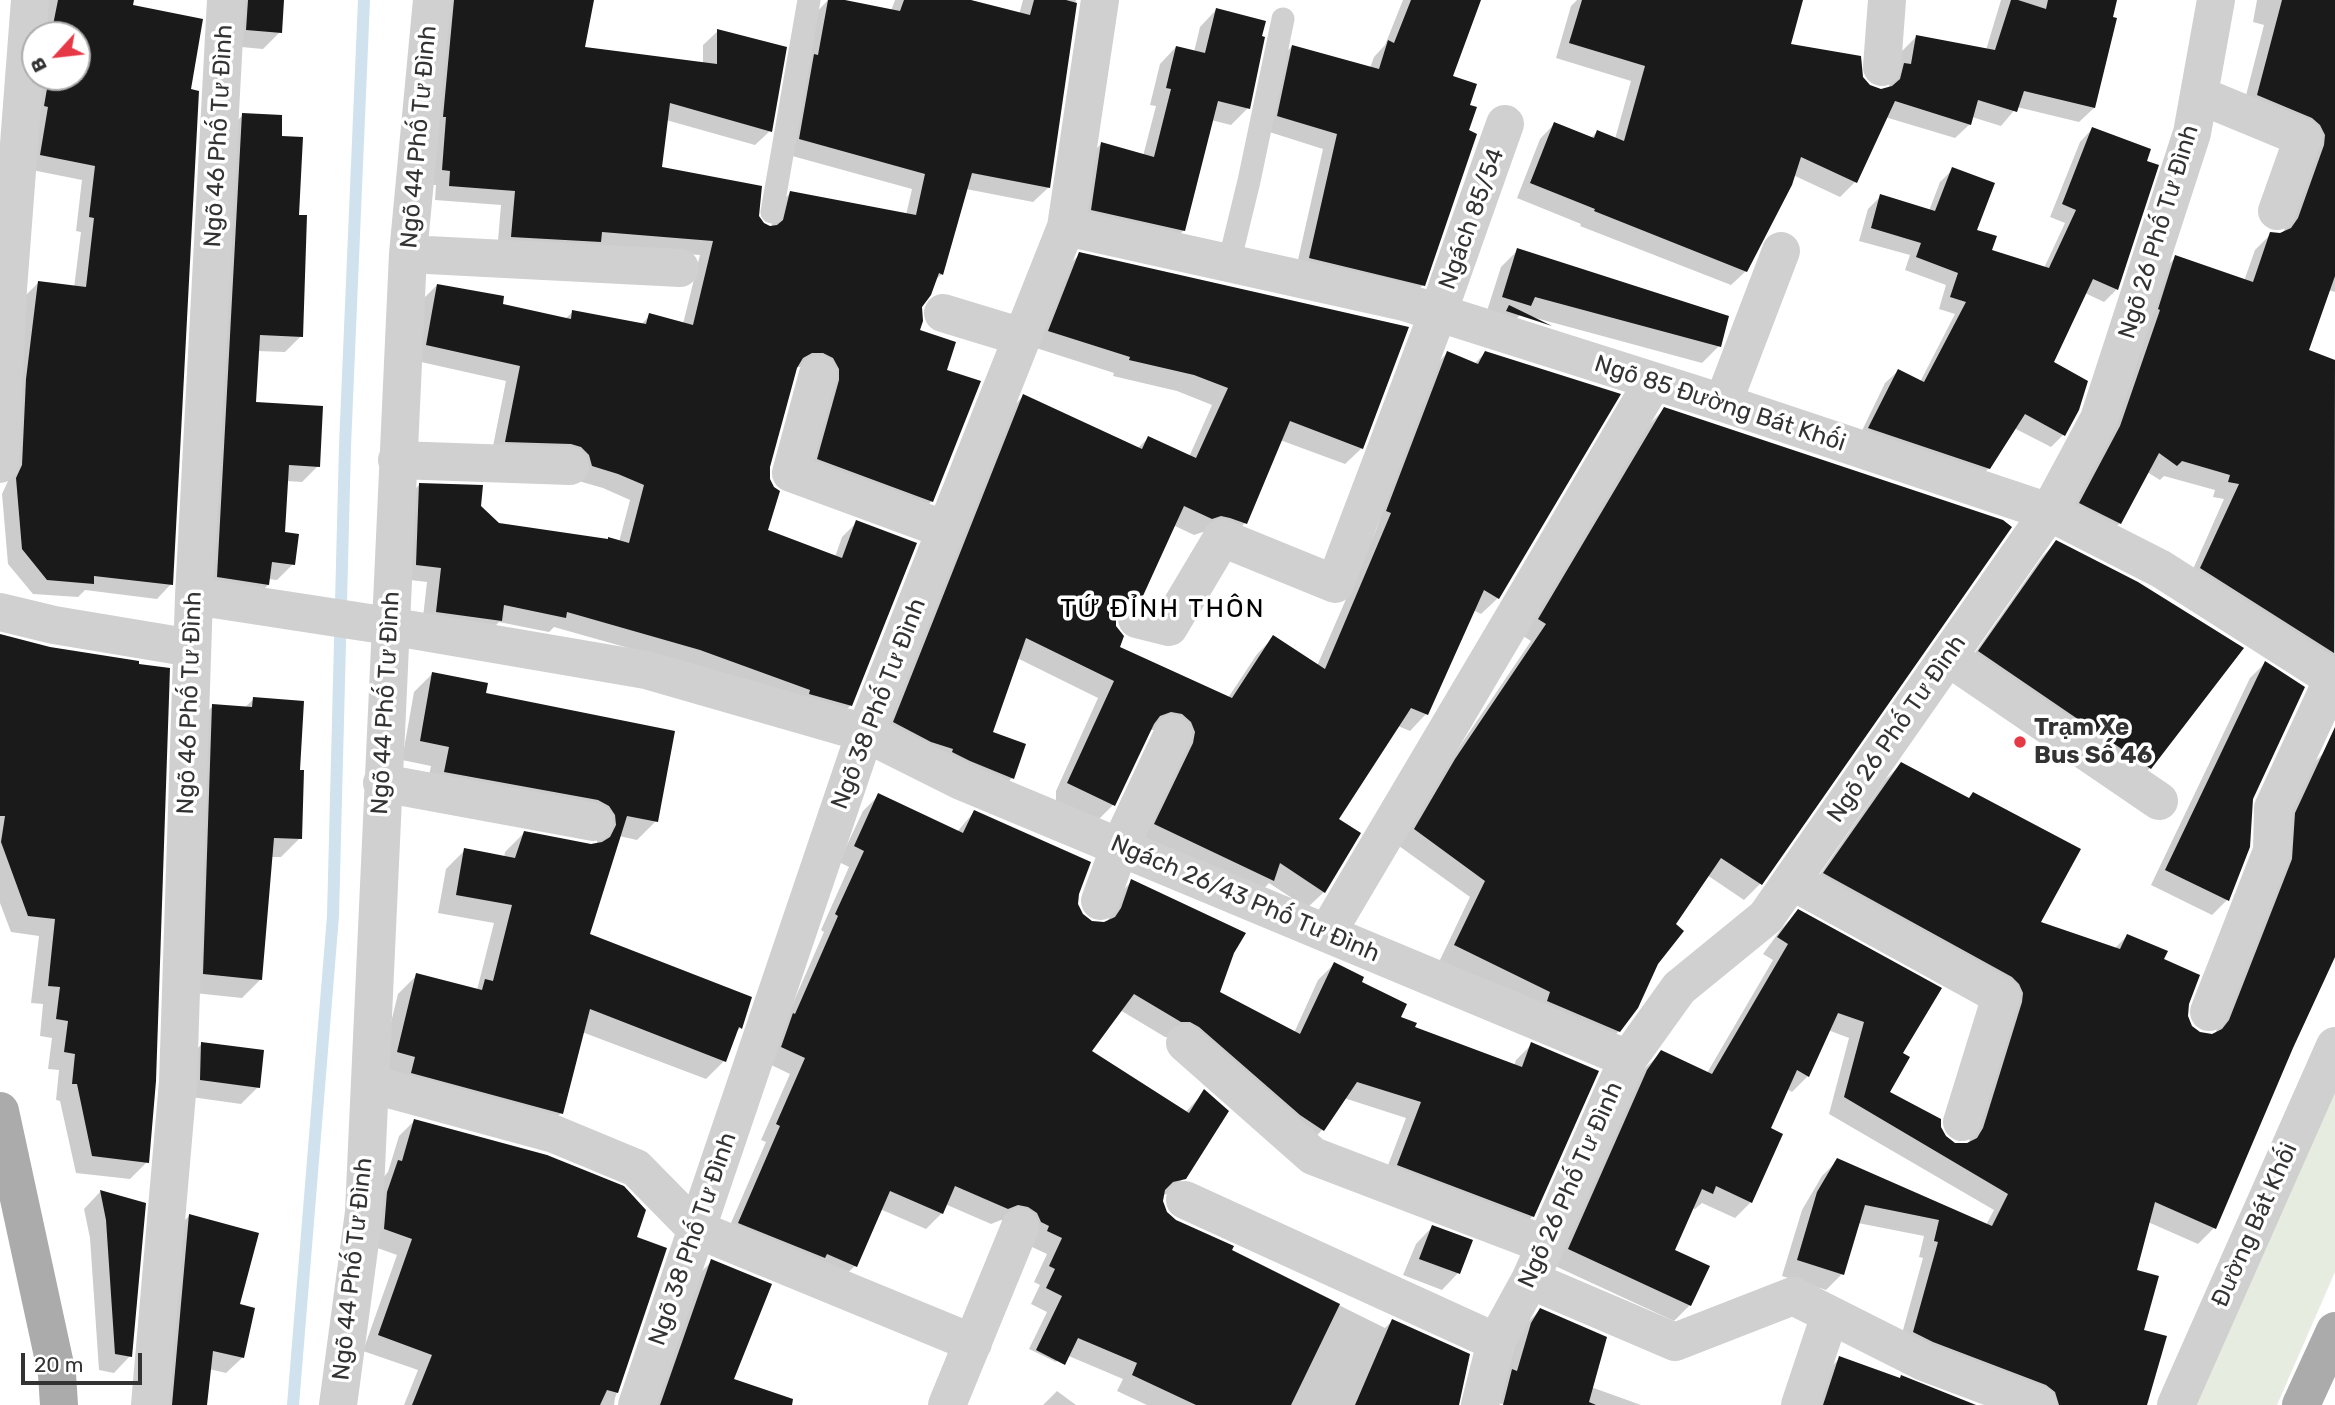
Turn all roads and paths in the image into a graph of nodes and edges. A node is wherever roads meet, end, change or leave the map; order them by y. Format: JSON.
{"nodes":[{"id":1,"x":30,"y":0,"type":"edge"},
{"id":2,"x":226,"y":0,"type":"edge"},
{"id":3,"x":432,"y":0,"type":"edge"},
{"id":4,"x":809,"y":0,"type":"edge"},
{"id":5,"x":1100,"y":0,"type":"edge"},
{"id":6,"x":1887,"y":0,"type":"edge"},
{"id":7,"x":2216,"y":0,"type":"edge"},
{"id":8,"x":1283,"y":19,"type":"dead end"},
{"id":9,"x":1882,"y":67,"type":"dead end"},
{"id":10,"x":2199,"y":96,"type":"junction"},
{"id":11,"x":1505,"y":124,"type":"dead end"},
{"id":12,"x":2277,"y":211,"type":"dead end"},
{"id":13,"x":772,"y":212,"type":"dead end"},
{"id":14,"x":1066,"y":227,"type":"junction"},
{"id":15,"x":1781,"y":250,"type":"dead end"},
{"id":16,"x":408,"y":254,"type":"junction"},
{"id":17,"x":5,"y":260,"type":"edge"},
{"id":18,"x":1229,"y":263,"type":"junction"},
{"id":19,"x":680,"y":268,"type":"dead end"},
{"id":20,"x":943,"y":313,"type":"dead end"},
{"id":21,"x":1438,"y":313,"type":"junction"},
{"id":22,"x":1022,"y":337,"type":"junction"},
{"id":23,"x":818,"y":374,"type":"dead end"},
{"id":24,"x":1653,"y":382,"type":"junction"},
{"id":25,"x":1723,"y":403,"type":"junction"},
{"id":26,"x":397,"y":460,"type":"junction"},
{"id":27,"x":0,"y":464,"type":"edge"},
{"id":28,"x":570,"y":467,"type":"dead end"},
{"id":29,"x":2049,"y":512,"type":"junction"},
{"id":30,"x":946,"y":530,"type":"junction"},
{"id":31,"x":194,"y":596,"type":"junction"},
{"id":32,"x":0,"y":612,"type":"edge"},
{"id":33,"x":1136,"y":619,"type":"dead end"},
{"id":34,"x":378,"y":624,"type":"junction"},
{"id":35,"x":192,"y":648,"type":"junction"},
{"id":36,"x":1948,"y":657,"type":"junction"},
{"id":37,"x":2334,"y":680,"type":"edge"},
{"id":38,"x":865,"y":733,"type":"junction"},
{"id":39,"x":1173,"y":734,"type":"dead end"},
{"id":40,"x":382,"y":783,"type":"junction"},
{"id":41,"x":2159,"y":801,"type":"dead end"},
{"id":42,"x":594,"y":822,"type":"dead end"},
{"id":43,"x":1119,"y":846,"type":"junction"},
{"id":44,"x":1791,"y":881,"type":"junction"},
{"id":45,"x":1100,"y":901,"type":"dead end"},
{"id":46,"x":1327,"y":933,"type":"junction"},
{"id":47,"x":2209,"y":1012,"type":"dead end"},
{"id":48,"x":1185,"y":1043,"type":"dead end"},
{"id":49,"x":2335,"y":1046,"type":"edge"},
{"id":50,"x":1628,"y":1059,"type":"junction"},
{"id":51,"x":370,"y":1084,"type":"junction"},
{"id":52,"x":0,"y":1111,"type":"edge"},
{"id":53,"x":1962,"y":1122,"type":"dead end"},
{"id":54,"x":1185,"y":1199,"type":"dead end"},
{"id":55,"x":1020,"y":1227,"type":"dead end"},
{"id":56,"x":696,"y":1229,"type":"junction"},
{"id":57,"x":1546,"y":1245,"type":"junction"},
{"id":58,"x":1530,"y":1280,"type":"junction"},
{"id":59,"x":1830,"y":1314,"type":"junction"},
{"id":60,"x":2335,"y":1331,"type":"edge"},
{"id":61,"x":973,"y":1342,"type":"junction"},
{"id":62,"x":1496,"y":1342,"type":"junction"},
{"id":63,"x":64,"y":1395,"type":"edge"},
{"id":64,"x":150,"y":1405,"type":"edge"},
{"id":65,"x":338,"y":1405,"type":"edge"},
{"id":66,"x":637,"y":1405,"type":"edge"},
{"id":67,"x":947,"y":1405,"type":"edge"},
{"id":68,"x":1480,"y":1405,"type":"edge"},
{"id":69,"x":1800,"y":1405,"type":"edge"},
{"id":70,"x":2038,"y":1405,"type":"edge"},
{"id":71,"x":2176,"y":1405,"type":"edge"},
{"id":72,"x":2301,"y":1405,"type":"edge"}],
"edges":[{"from":1,"to":17,"type":"street"},
{"from":2,"to":31,"type":"street","name":"Ngõ 46 Phố Tư Đình"},
{"from":3,"to":16,"type":"street","name":"Ngõ 44 Phố Tư Đình"},
{"from":4,"to":13,"type":"lane"},
{"from":5,"to":14,"type":"street","name":"Ngõ 38 Phố Tư Đình"},
{"from":6,"to":9,"type":"street"},
{"from":7,"to":10,"type":"street","name":"Ngõ 26 Phố Tư Đình"},
{"from":8,"to":18,"type":"lane"},
{"from":10,"to":12,"type":"street"},
{"from":10,"to":29,"type":"street","name":"Ngõ 26 Phố Tư Đình"},
{"from":11,"to":21,"type":"street","name":"Ngách 85/54"},
{"from":14,"to":18,"type":"street","name":"Ngõ 85 Đường Bát Khối"},
{"from":14,"to":22,"type":"street","name":"Ngõ 38 Phố Tư Đình"},
{"from":15,"to":25,"type":"street"},
{"from":16,"to":19,"type":"street"},
{"from":16,"to":26,"type":"street","name":"Ngõ 44 Phố Tư Đình"},
{"from":17,"to":27,"type":"street"},
{"from":18,"to":21,"type":"street","name":"Ngõ 85 Đường Bát Khối"},
{"from":20,"to":22,"type":"street"},
{"from":21,"to":24,"type":"street","name":"Ngõ 85 Đường Bát Khối"},
{"from":21,"to":33,"type":"street","name":"Ngách 85/54"},
{"from":22,"to":30,"type":"street","name":"Ngõ 38 Phố Tư Đình"},
{"from":23,"to":30,"type":"street"},
{"from":24,"to":25,"type":"street","name":"Ngõ 85 Đường Bát Khối"},
{"from":24,"to":46,"type":"street"},
{"from":25,"to":29,"type":"street","name":"Ngõ 85 Đường Bát Khối"},
{"from":26,"to":28,"type":"street"},
{"from":26,"to":34,"type":"street","name":"Ngõ 44 Phố Tư Đình"},
{"from":29,"to":36,"type":"street","name":"Ngõ 26 Phố Tư Đình"},
{"from":29,"to":37,"type":"street","name":"Ngõ 85 Đường Bát Khối"},
{"from":30,"to":38,"type":"street","name":"Ngõ 38 Phố Tư Đình"},
{"from":31,"to":34,"type":"street","name":"Ngách 26/43 Phố Tư Đình"},
{"from":31,"to":35,"type":"street","name":"Ngõ 46 Phố Tư Đình"},
{"from":32,"to":35,"type":"street"},
{"from":34,"to":38,"type":"street","name":"Ngách 26/43 Phố Tư Đình"},
{"from":34,"to":40,"type":"street","name":"Ngõ 44 Phố Tư Đình"},
{"from":35,"to":64,"type":"street","name":"Ngõ 46 Phố Tư Đình"},
{"from":36,"to":41,"type":"street"},
{"from":36,"to":44,"type":"street","name":"Ngõ 26 Phố Tư Đình"},
{"from":37,"to":47,"type":"street"},
{"from":38,"to":43,"type":"street","name":"Ngách 26/43 Phố Tư Đình"},
{"from":38,"to":56,"type":"street","name":"Ngõ 38 Phố Tư Đình"},
{"from":39,"to":43,"type":"street"},
{"from":40,"to":42,"type":"street"},
{"from":40,"to":51,"type":"street","name":"Ngõ 44 Phố Tư Đình"},
{"from":43,"to":45,"type":"street"},
{"from":43,"to":46,"type":"street","name":"Ngách 26/43 Phố Tư Đình"},
{"from":44,"to":50,"type":"street","name":"Ngõ 26 Phố Tư Đình"},
{"from":44,"to":53,"type":"street"},
{"from":46,"to":50,"type":"street","name":"Ngách 26/43 Phố Tư Đình"},
{"from":48,"to":57,"type":"street"},
{"from":49,"to":71,"type":"street","name":"Đường Bát Khối"},
{"from":50,"to":57,"type":"street","name":"Ngõ 26 Phố Tư Đình"},
{"from":51,"to":56,"type":"street"},
{"from":51,"to":65,"type":"street","name":"Ngõ 44 Phố Tư Đình"},
{"from":52,"to":63,"type":"main road"},
{"from":54,"to":62,"type":"street"},
{"from":55,"to":61,"type":"street"},
{"from":56,"to":61,"type":"street"},
{"from":56,"to":66,"type":"street","name":"Ngõ 38 Phố Tư Đình"},
{"from":57,"to":58,"type":"street","name":"Ngõ 26 Phố Tư Đình"},
{"from":58,"to":59,"type":"street"},
{"from":58,"to":62,"type":"street","name":"Ngõ 26 Phố Tư Đình"},
{"from":59,"to":69,"type":"street"},
{"from":59,"to":70,"type":"street"},
{"from":60,"to":72,"type":"main road"},
{"from":61,"to":67,"type":"street"},
{"from":62,"to":68,"type":"street","name":"Ngõ 26 Phố Tư Đình"}]}
